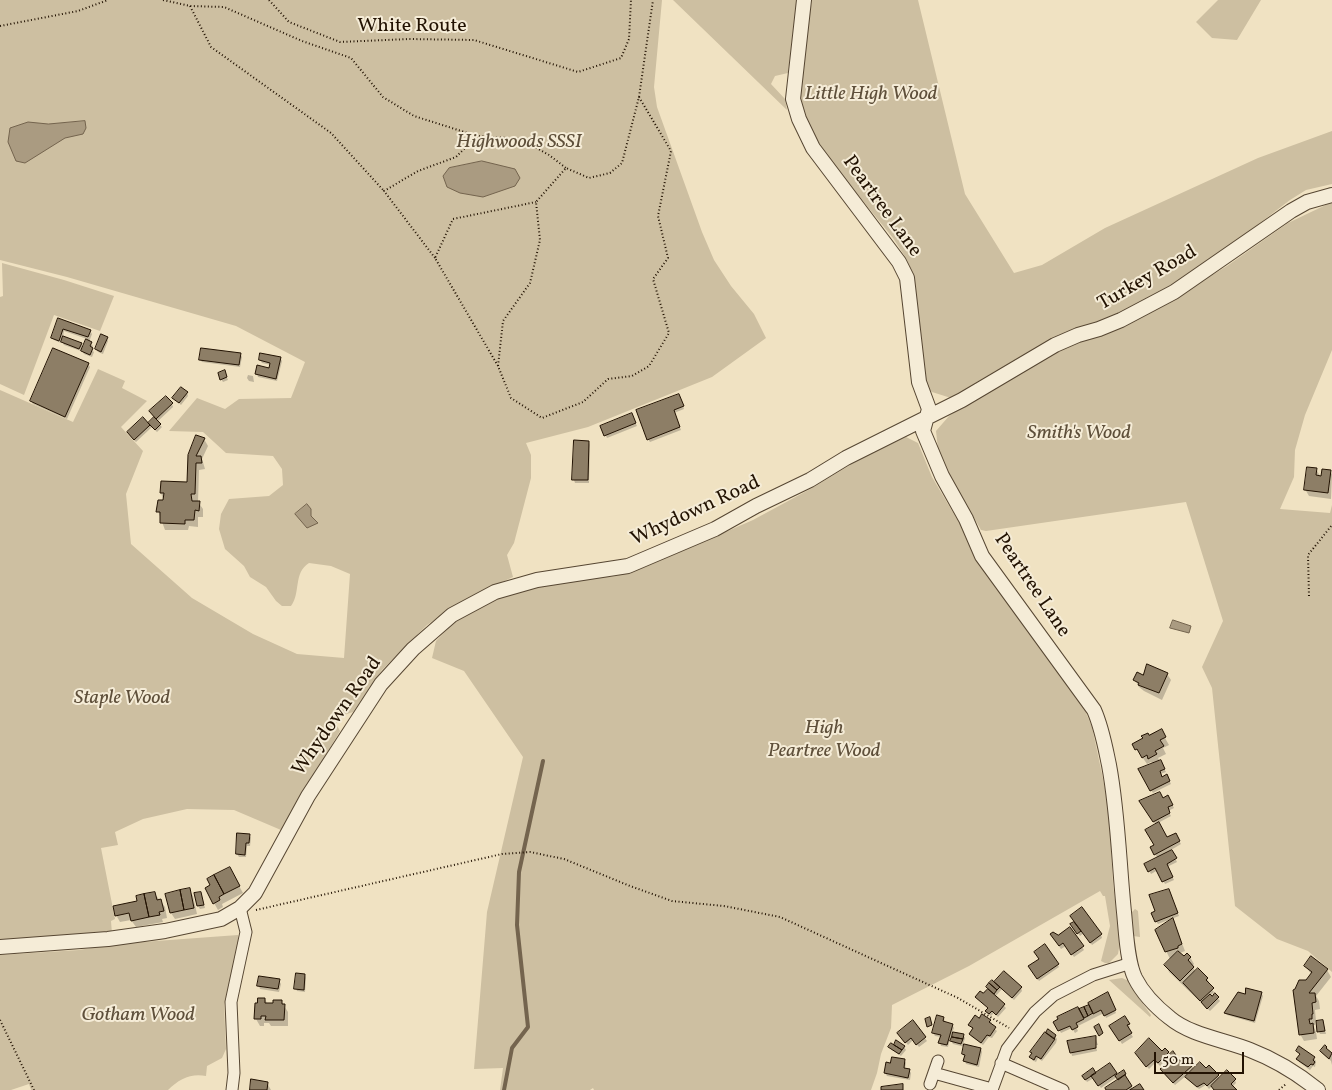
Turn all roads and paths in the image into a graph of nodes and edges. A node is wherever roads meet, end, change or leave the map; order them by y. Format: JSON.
{"nodes":[{"id":1,"x":108,"y":0,"type":"edge"},
{"id":2,"x":164,"y":0,"type":"edge"},
{"id":3,"x":269,"y":0,"type":"edge"},
{"id":4,"x":631,"y":0,"type":"edge"},
{"id":5,"x":653,"y":0,"type":"edge"},
{"id":6,"x":804,"y":0,"type":"edge"},
{"id":7,"x":190,"y":6,"type":"junction"},
{"id":8,"x":0,"y":26,"type":"edge"},
{"id":9,"x":639,"y":97,"type":"junction"},
{"id":10,"x":477,"y":136,"type":"junction"},
{"id":11,"x":566,"y":168,"type":"junction"},
{"id":12,"x":384,"y":190,"type":"junction"},
{"id":13,"x":1332,"y":195,"type":"edge"},
{"id":14,"x":536,"y":202,"type":"junction"},
{"id":15,"x":435,"y":258,"type":"junction"},
{"id":16,"x":498,"y":366,"type":"junction"},
{"id":17,"x":926,"y":418,"type":"junction"},
{"id":18,"x":1332,"y":525,"type":"edge"},
{"id":19,"x":1309,"y":596,"type":"dead end"},
{"id":20,"x":240,"y":908,"type":"junction"},
{"id":21,"x":0,"y":947,"type":"edge"},
{"id":22,"x":1131,"y":963,"type":"junction"},
{"id":23,"x":0,"y":1020,"type":"edge"},
{"id":24,"x":1017,"y":1033,"type":"junction"},
{"id":25,"x":938,"y":1061,"type":"dead end"},
{"id":26,"x":1001,"y":1063,"type":"junction"},
{"id":27,"x":34,"y":1090,"type":"edge"},
{"id":28,"x":232,"y":1090,"type":"edge"},
{"id":29,"x":992,"y":1090,"type":"edge"},
{"id":30,"x":1062,"y":1090,"type":"edge"},
{"id":31,"x":1318,"y":1090,"type":"edge"}],
"edges":[{"from":1,"to":8,"type":"path"},
{"from":2,"to":7,"type":"path"},
{"from":3,"to":4,"type":"path","name":"White Route"},
{"from":5,"to":9,"type":"path"},
{"from":6,"to":17,"type":"street","name":"Peartree Lane"},
{"from":7,"to":10,"type":"path"},
{"from":7,"to":12,"type":"path"},
{"from":9,"to":11,"type":"path"},
{"from":9,"to":16,"type":"path"},
{"from":10,"to":11,"type":"path"},
{"from":10,"to":12,"type":"path"},
{"from":11,"to":14,"type":"path"},
{"from":12,"to":15,"type":"path"},
{"from":13,"to":17,"type":"street","name":"Turkey Road"},
{"from":14,"to":15,"type":"path"},
{"from":14,"to":16,"type":"path"},
{"from":15,"to":16,"type":"path"},
{"from":17,"to":20,"type":"street","name":"Whydown Road"},
{"from":17,"to":22,"type":"street","name":"Peartree Lane"},
{"from":18,"to":19,"type":"path"},
{"from":20,"to":21,"type":"street","name":"Whydown Road"},
{"from":20,"to":24,"type":"path"},
{"from":20,"to":28,"type":"street"},
{"from":22,"to":24,"type":"street"},
{"from":22,"to":31,"type":"street","name":"Peartree Lane"},
{"from":23,"to":27,"type":"path"},
{"from":24,"to":26,"type":"street"},
{"from":25,"to":29,"type":"street"},
{"from":26,"to":29,"type":"street"},
{"from":26,"to":30,"type":"street"}]}
